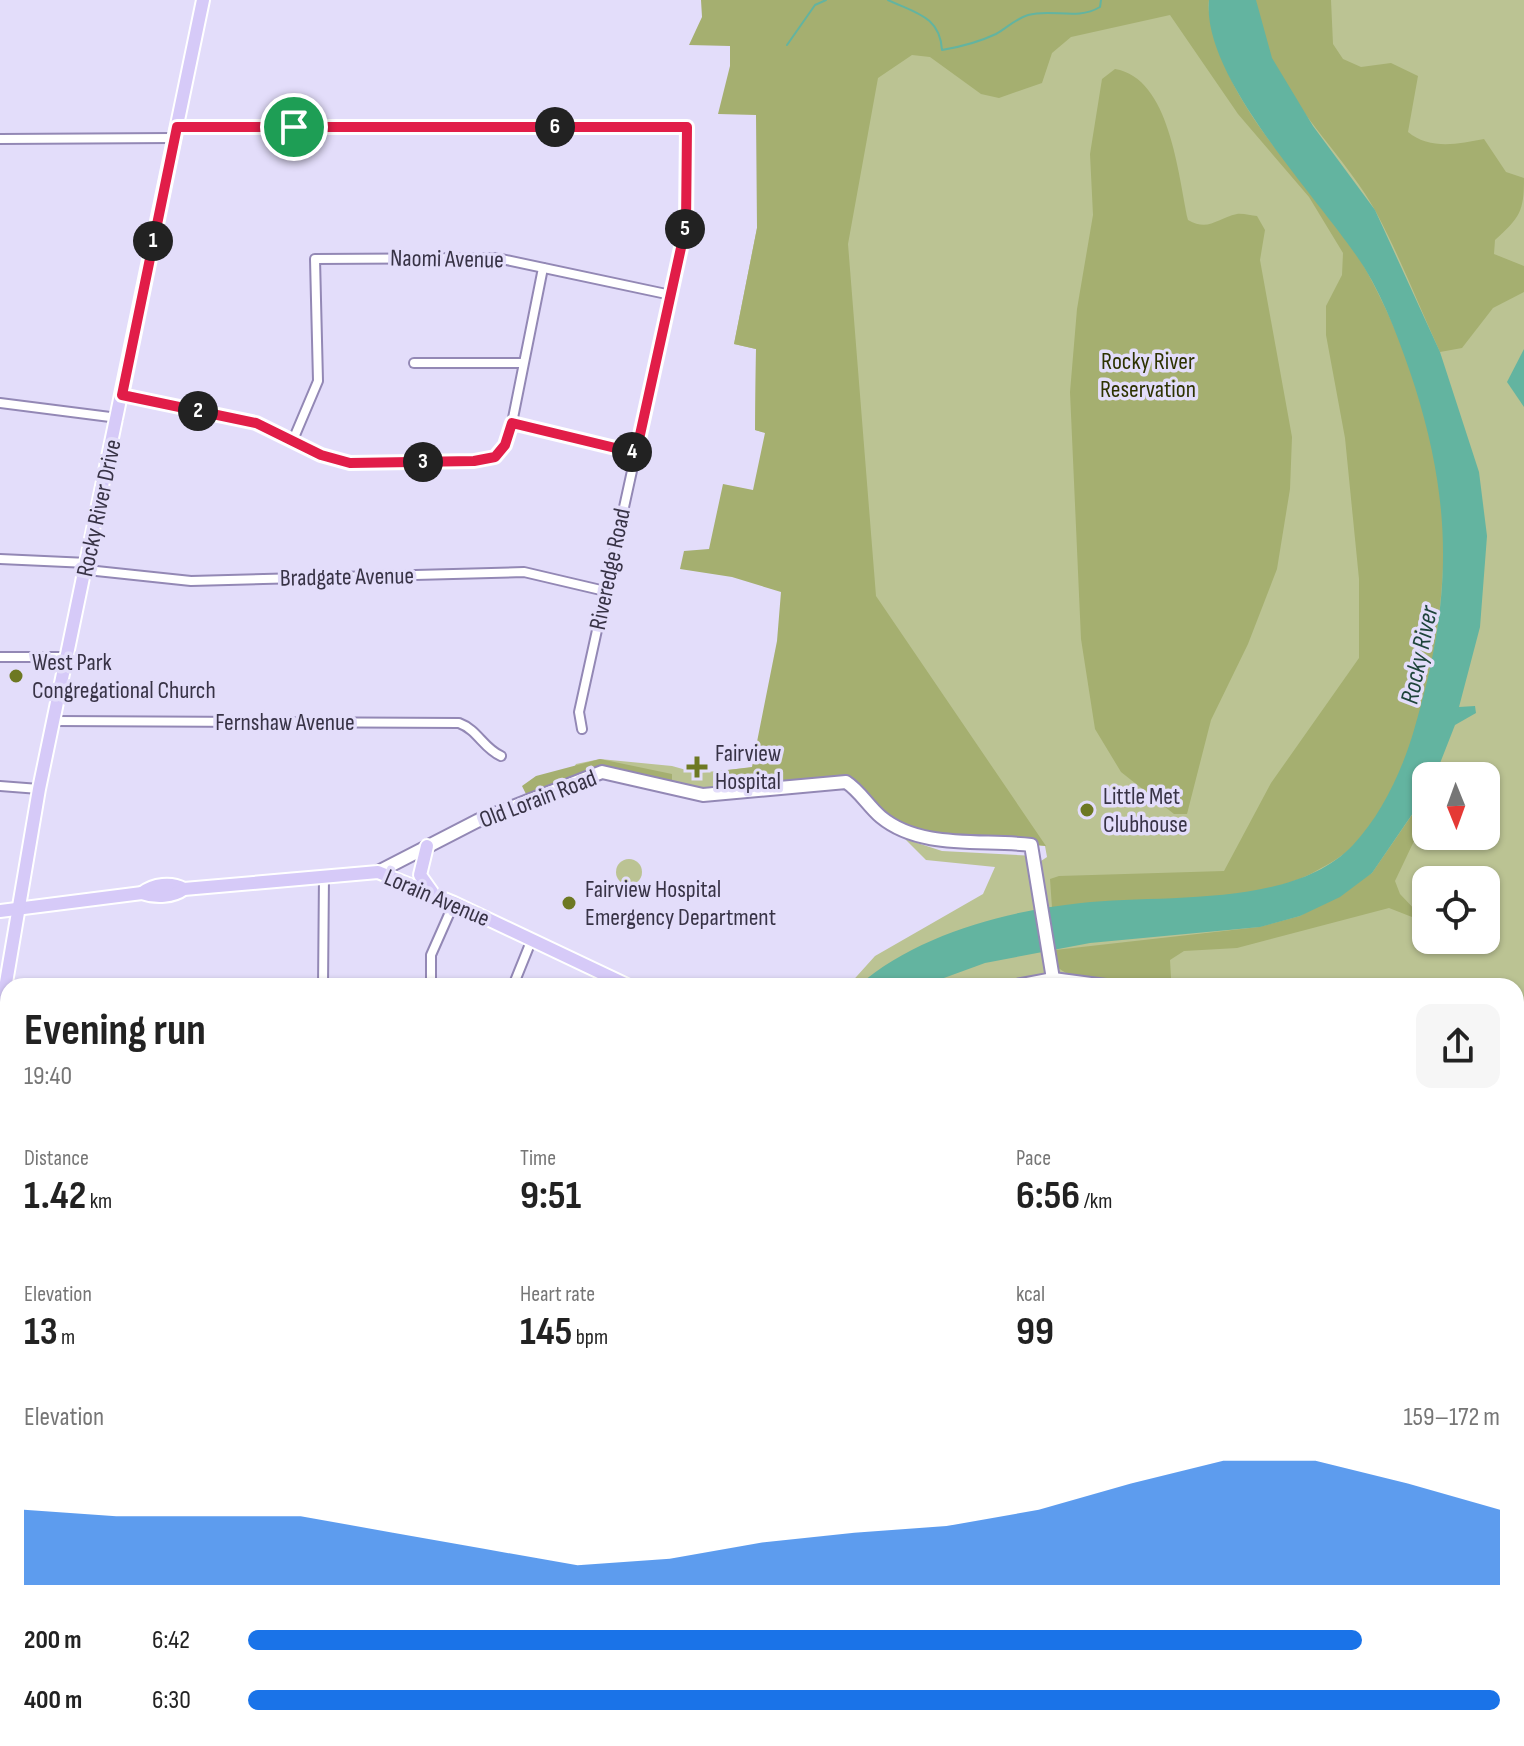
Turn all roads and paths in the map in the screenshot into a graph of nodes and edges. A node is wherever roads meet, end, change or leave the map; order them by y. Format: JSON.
{"nodes":[{"id":1,"x":203,"y":0,"type":"edge"},
{"id":2,"x":176,"y":132,"type":"junction"},
{"id":3,"x":0,"y":139,"type":"edge"},
{"id":4,"x":543,"y":268,"type":"junction"},
{"id":5,"x":671,"y":295,"type":"junction"},
{"id":6,"x":414,"y":363,"type":"dead end"},
{"id":7,"x":521,"y":363,"type":"junction"},
{"id":8,"x":122,"y":395,"type":"junction"},
{"id":9,"x":0,"y":403,"type":"edge"},
{"id":10,"x":118,"y":418,"type":"junction"},
{"id":11,"x":512,"y":423,"type":"junction"},
{"id":12,"x":293,"y":440,"type":"junction"},
{"id":13,"x":636,"y":453,"type":"junction"},
{"id":14,"x":0,"y":559,"type":"edge"},
{"id":15,"x":87,"y":567,"type":"junction"},
{"id":16,"x":605,"y":591,"type":"junction"},
{"id":17,"x":0,"y":657,"type":"edge"},
{"id":18,"x":68,"y":657,"type":"junction"},
{"id":19,"x":55,"y":721,"type":"junction"},
{"id":20,"x":582,"y":729,"type":"dead end"},
{"id":21,"x":501,"y":756,"type":"dead end"},
{"id":22,"x":0,"y":786,"type":"edge"},
{"id":23,"x":39,"y":789,"type":"junction"},
{"id":24,"x":427,"y":846,"type":"junction"},
{"id":25,"x":378,"y":872,"type":"junction"},
{"id":26,"x":324,"y":875,"type":"junction"},
{"id":27,"x":434,"y":895,"type":"junction"},
{"id":28,"x":454,"y":903,"type":"junction"},
{"id":29,"x":18,"y":907,"type":"junction"},
{"id":30,"x":0,"y":911,"type":"edge"},
{"id":31,"x":532,"y":939,"type":"junction"},
{"id":32,"x":6,"y":978,"type":"edge"},
{"id":33,"x":323,"y":978,"type":"edge"},
{"id":34,"x":432,"y":978,"type":"edge"},
{"id":35,"x":516,"y":978,"type":"edge"},
{"id":36,"x":612,"y":978,"type":"edge"},
{"id":37,"x":1053,"y":978,"type":"edge"}],
"edges":[{"from":1,"to":2,"type":"main road","name":"Rocky River Drive"},
{"from":2,"to":3,"type":"street"},
{"from":2,"to":5,"type":"street","name":"Riveredge Road"},
{"from":2,"to":8,"type":"main road","name":"Rocky River Drive"},
{"from":4,"to":5,"type":"street","name":"Naomi Avenue"},
{"from":4,"to":7,"type":"street"},
{"from":4,"to":12,"type":"street","name":"Naomi Avenue"},
{"from":5,"to":13,"type":"street","name":"Riveredge Road"},
{"from":6,"to":7,"type":"street"},
{"from":7,"to":11,"type":"street"},
{"from":8,"to":10,"type":"main road","name":"Rocky River Drive"},
{"from":8,"to":12,"type":"street"},
{"from":9,"to":10,"type":"street"},
{"from":10,"to":15,"type":"main road","name":"Rocky River Drive"},
{"from":11,"to":12,"type":"street"},
{"from":11,"to":13,"type":"street"},
{"from":13,"to":16,"type":"street","name":"Riveredge Road"},
{"from":14,"to":15,"type":"street","name":"Bradgate Avenue"},
{"from":15,"to":16,"type":"street","name":"Bradgate Avenue"},
{"from":15,"to":18,"type":"main road","name":"Rocky River Drive"},
{"from":16,"to":20,"type":"street","name":"Riveredge Road"},
{"from":17,"to":18,"type":"street"},
{"from":18,"to":19,"type":"main road","name":"Rocky River Drive"},
{"from":19,"to":21,"type":"street","name":"Fernshaw Avenue"},
{"from":19,"to":23,"type":"main road","name":"Rocky River Drive"},
{"from":22,"to":23,"type":"street"},
{"from":23,"to":29,"type":"main road","name":"Rocky River Drive"},
{"from":24,"to":25,"type":"street","name":"Old Lorain Road"},
{"from":24,"to":27,"type":"main road"},
{"from":24,"to":37,"type":"street","name":"Old Lorain Road"},
{"from":25,"to":26,"type":"main road","name":"Lorain Avenue"},
{"from":25,"to":27,"type":"main road","name":"Lorain Avenue"},
{"from":26,"to":29,"type":"main road","name":"Lorain Avenue"},
{"from":26,"to":33,"type":"street"},
{"from":27,"to":28,"type":"main road","name":"Lorain Avenue"},
{"from":28,"to":31,"type":"main road","name":"Lorain Avenue"},
{"from":28,"to":34,"type":"street"},
{"from":29,"to":30,"type":"main road","name":"Lorain Avenue"},
{"from":29,"to":32,"type":"main road","name":"Rocky River Drive"},
{"from":31,"to":35,"type":"street"},
{"from":31,"to":36,"type":"main road","name":"Lorain Avenue"}]}
